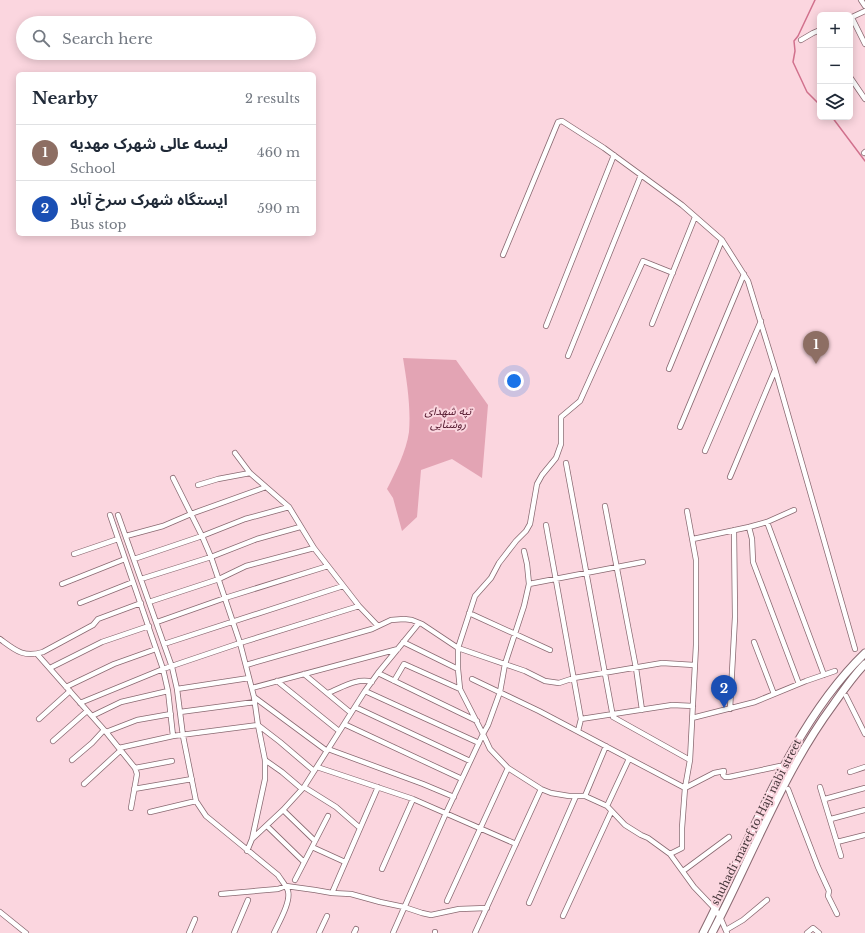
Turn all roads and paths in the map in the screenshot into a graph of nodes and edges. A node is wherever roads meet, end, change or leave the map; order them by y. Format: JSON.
{"nodes":[{"id":1,"x":861,"y":0,"type":"edge"},
{"id":2,"x":865,"y":6,"type":"edge"},
{"id":3,"x":865,"y":11,"type":"edge"},
{"id":4,"x":853,"y":17,"type":"edge"},
{"id":5,"x":853,"y":22,"type":"edge"},
{"id":6,"x":817,"y":31,"type":"edge"},
{"id":7,"x":801,"y":40,"type":"dead end"},
{"id":8,"x":865,"y":44,"type":"edge"},
{"id":9,"x":853,"y":81,"type":"edge"},
{"id":10,"x":865,"y":99,"type":"edge"},
{"id":11,"x":614,"y":155,"type":"junction"},
{"id":12,"x":641,"y":175,"type":"junction"},
{"id":13,"x":695,"y":217,"type":"junction"},
{"id":14,"x":722,"y":240,"type":"junction"},
{"id":15,"x":503,"y":255,"type":"dead end"},
{"id":16,"x":673,"y":272,"type":"junction"},
{"id":17,"x":744,"y":274,"type":"junction"},
{"id":18,"x":761,"y":321,"type":"junction"},
{"id":19,"x":652,"y":324,"type":"dead end"},
{"id":20,"x":546,"y":326,"type":"dead end"},
{"id":21,"x":568,"y":356,"type":"dead end"},
{"id":22,"x":669,"y":369,"type":"dead end"},
{"id":23,"x":775,"y":369,"type":"junction"},
{"id":24,"x":680,"y":427,"type":"dead end"},
{"id":25,"x":705,"y":451,"type":"dead end"},
{"id":26,"x":235,"y":453,"type":"dead end"},
{"id":27,"x":566,"y":463,"type":"dead end"},
{"id":28,"x":250,"y":473,"type":"junction"},
{"id":29,"x":730,"y":477,"type":"dead end"},
{"id":30,"x":173,"y":478,"type":"dead end"},
{"id":31,"x":198,"y":485,"type":"dead end"},
{"id":32,"x":266,"y":487,"type":"junction"},
{"id":33,"x":289,"y":506,"type":"junction"},
{"id":34,"x":605,"y":506,"type":"dead end"},
{"id":35,"x":687,"y":510,"type":"dead end"},
{"id":36,"x":794,"y":510,"type":"dead end"},
{"id":37,"x":191,"y":514,"type":"junction"},
{"id":38,"x":110,"y":515,"type":"dead end"},
{"id":39,"x":118,"y":515,"type":"dead end"},
{"id":40,"x":767,"y":522,"type":"junction"},
{"id":41,"x":546,"y":525,"type":"dead end"},
{"id":42,"x":300,"y":527,"type":"junction"},
{"id":43,"x":749,"y":527,"type":"junction"},
{"id":44,"x":734,"y":530,"type":"junction"},
{"id":45,"x":126,"y":536,"type":"junction"},
{"id":46,"x":202,"y":536,"type":"junction"},
{"id":47,"x":118,"y":539,"type":"junction"},
{"id":48,"x":693,"y":539,"type":"junction"},
{"id":49,"x":314,"y":548,"type":"junction"},
{"id":50,"x":524,"y":551,"type":"dead end"},
{"id":51,"x":74,"y":554,"type":"dead end"},
{"id":52,"x":211,"y":557,"type":"junction"},
{"id":53,"x":125,"y":559,"type":"junction"},
{"id":54,"x":134,"y":559,"type":"junction"},
{"id":55,"x":643,"y":562,"type":"dead end"},
{"id":56,"x":328,"y":566,"type":"junction"},
{"id":57,"x":616,"y":568,"type":"junction"},
{"id":58,"x":586,"y":573,"type":"junction"},
{"id":59,"x":556,"y":578,"type":"junction"},
{"id":60,"x":141,"y":579,"type":"junction"},
{"id":61,"x":219,"y":579,"type":"junction"},
{"id":62,"x":133,"y":582,"type":"junction"},
{"id":63,"x":62,"y":584,"type":"dead end"},
{"id":64,"x":529,"y":584,"type":"junction"},
{"id":65,"x":343,"y":586,"type":"junction"},
{"id":66,"x":225,"y":598,"type":"junction"},
{"id":67,"x":149,"y":602,"type":"junction"},
{"id":68,"x":80,"y":603,"type":"dead end"},
{"id":69,"x":141,"y":603,"type":"junction"},
{"id":70,"x":359,"y":606,"type":"junction"},
{"id":71,"x":469,"y":613,"type":"junction"},
{"id":72,"x":156,"y":622,"type":"junction"},
{"id":73,"x":233,"y":622,"type":"junction"},
{"id":74,"x":419,"y":624,"type":"junction"},
{"id":75,"x":149,"y":626,"type":"junction"},
{"id":76,"x":378,"y":626,"type":"junction"},
{"id":77,"x":515,"y":634,"type":"junction"},
{"id":78,"x":0,"y":639,"type":"edge"},
{"id":79,"x":403,"y":642,"type":"junction"},
{"id":80,"x":754,"y":642,"type":"dead end"},
{"id":81,"x":240,"y":643,"type":"junction"},
{"id":82,"x":164,"y":644,"type":"junction"},
{"id":83,"x":156,"y":648,"type":"junction"},
{"id":84,"x":458,"y":648,"type":"junction"},
{"id":85,"x":398,"y":649,"type":"junction"},
{"id":86,"x":855,"y":649,"type":"dead end"},
{"id":87,"x":550,"y":650,"type":"dead end"},
{"id":88,"x":865,"y":653,"type":"edge"},
{"id":89,"x":36,"y":654,"type":"junction"},
{"id":90,"x":505,"y":664,"type":"junction"},
{"id":91,"x":865,"y":664,"type":"edge"},
{"id":92,"x":246,"y":665,"type":"junction"},
{"id":93,"x":694,"y":665,"type":"junction"},
{"id":94,"x":172,"y":666,"type":"junction"},
{"id":95,"x":50,"y":668,"type":"junction"},
{"id":96,"x":636,"y":668,"type":"junction"},
{"id":97,"x":163,"y":669,"type":"junction"},
{"id":98,"x":458,"y":669,"type":"junction"},
{"id":99,"x":835,"y":671,"type":"dead end"},
{"id":100,"x":378,"y":673,"type":"junction"},
{"id":101,"x":604,"y":673,"type":"junction"},
{"id":102,"x":304,"y":674,"type":"junction"},
{"id":103,"x":824,"y":675,"type":"junction"},
{"id":104,"x":249,"y":678,"type":"junction"},
{"id":105,"x":574,"y":678,"type":"junction"},
{"id":106,"x":472,"y":679,"type":"dead end"},
{"id":107,"x":277,"y":681,"type":"junction"},
{"id":108,"x":394,"y":681,"type":"junction"},
{"id":109,"x":372,"y":682,"type":"junction"},
{"id":110,"x":799,"y":684,"type":"junction"},
{"id":111,"x":252,"y":688,"type":"junction"},
{"id":112,"x":68,"y":689,"type":"junction"},
{"id":113,"x":177,"y":689,"type":"junction"},
{"id":114,"x":460,"y":689,"type":"junction"},
{"id":115,"x":168,"y":691,"type":"junction"},
{"id":116,"x":365,"y":691,"type":"junction"},
{"id":117,"x":500,"y":692,"type":"junction"},
{"id":118,"x":328,"y":693,"type":"junction"},
{"id":119,"x":774,"y":694,"type":"junction"},
{"id":120,"x":846,"y":696,"type":"dead end"},
{"id":121,"x":255,"y":699,"type":"junction"},
{"id":122,"x":80,"y":703,"type":"junction"},
{"id":123,"x":693,"y":706,"type":"junction"},
{"id":124,"x":355,"y":707,"type":"junction"},
{"id":125,"x":730,"y":708,"type":"junction"},
{"id":126,"x":642,"y":710,"type":"junction"},
{"id":127,"x":87,"y":711,"type":"junction"},
{"id":128,"x":180,"y":712,"type":"junction"},
{"id":129,"x":351,"y":713,"type":"junction"},
{"id":130,"x":171,"y":714,"type":"junction"},
{"id":131,"x":612,"y":714,"type":"junction"},
{"id":132,"x":92,"y":716,"type":"junction"},
{"id":133,"x":692,"y":718,"type":"junction"},
{"id":134,"x":39,"y":719,"type":"dead end"},
{"id":135,"x":582,"y":719,"type":"junction"},
{"id":136,"x":477,"y":721,"type":"junction"},
{"id":137,"x":344,"y":724,"type":"junction"},
{"id":138,"x":258,"y":725,"type":"junction"},
{"id":139,"x":105,"y":731,"type":"junction"},
{"id":140,"x":578,"y":731,"type":"junction"},
{"id":141,"x":339,"y":732,"type":"junction"},
{"id":142,"x":483,"y":734,"type":"junction"},
{"id":143,"x":865,"y":734,"type":"edge"},
{"id":144,"x":173,"y":736,"type":"junction"},
{"id":145,"x":183,"y":736,"type":"junction"},
{"id":146,"x":53,"y":741,"type":"dead end"},
{"id":147,"x":479,"y":744,"type":"junction"},
{"id":148,"x":606,"y":746,"type":"junction"},
{"id":149,"x":120,"y":749,"type":"junction"},
{"id":150,"x":328,"y":750,"type":"junction"},
{"id":151,"x":628,"y":758,"type":"junction"},
{"id":152,"x":72,"y":760,"type":"dead end"},
{"id":153,"x":265,"y":760,"type":"junction"},
{"id":154,"x":690,"y":760,"type":"junction"},
{"id":155,"x":172,"y":761,"type":"dead end"},
{"id":156,"x":470,"y":761,"type":"junction"},
{"id":157,"x":780,"y":766,"type":"dead end"},
{"id":158,"x":865,"y":767,"type":"edge"},
{"id":159,"x":135,"y":768,"type":"junction"},
{"id":160,"x":508,"y":768,"type":"junction"},
{"id":161,"x":316,"y":769,"type":"junction"},
{"id":162,"x":850,"y":772,"type":"dead end"},
{"id":163,"x":192,"y":779,"type":"junction"},
{"id":164,"x":462,"y":779,"type":"junction"},
{"id":165,"x":84,"y":784,"type":"dead end"},
{"id":166,"x":378,"y":787,"type":"junction"},
{"id":167,"x":820,"y":787,"type":"dead end"},
{"id":168,"x":303,"y":788,"type":"junction"},
{"id":169,"x":685,"y":788,"type":"junction"},
{"id":170,"x":865,"y":788,"type":"edge"},
{"id":171,"x":134,"y":789,"type":"junction"},
{"id":172,"x":541,"y":789,"type":"junction"},
{"id":173,"x":788,"y":789,"type":"dead end"},
{"id":174,"x":576,"y":796,"type":"junction"},
{"id":175,"x":585,"y":796,"type":"junction"},
{"id":176,"x":454,"y":797,"type":"junction"},
{"id":177,"x":413,"y":799,"type":"junction"},
{"id":178,"x":825,"y":800,"type":"junction"},
{"id":179,"x":196,"y":801,"type":"junction"},
{"id":180,"x":607,"y":806,"type":"junction"},
{"id":181,"x":131,"y":808,"type":"dead end"},
{"id":182,"x":283,"y":810,"type":"junction"},
{"id":183,"x":865,"y":810,"type":"edge"},
{"id":184,"x":150,"y":812,"type":"dead end"},
{"id":185,"x":611,"y":812,"type":"junction"},
{"id":186,"x":446,"y":813,"type":"junction"},
{"id":187,"x":328,"y":816,"type":"dead end"},
{"id":188,"x":831,"y":819,"type":"junction"},
{"id":189,"x":267,"y":826,"type":"junction"},
{"id":190,"x":360,"y":828,"type":"junction"},
{"id":191,"x":480,"y":828,"type":"junction"},
{"id":192,"x":865,"y":835,"type":"edge"},
{"id":193,"x":728,"y":837,"type":"dead end"},
{"id":194,"x":252,"y":839,"type":"junction"},
{"id":195,"x":315,"y":841,"type":"junction"},
{"id":196,"x":837,"y":842,"type":"junction"},
{"id":197,"x":516,"y":844,"type":"junction"},
{"id":198,"x":312,"y":847,"type":"junction"},
{"id":199,"x":248,"y":851,"type":"junction"},
{"id":200,"x":670,"y":854,"type":"junction"},
{"id":201,"x":841,"y":856,"type":"dead end"},
{"id":202,"x":304,"y":862,"type":"junction"},
{"id":203,"x":345,"y":862,"type":"junction"},
{"id":204,"x":382,"y":869,"type":"dead end"},
{"id":205,"x":683,"y":871,"type":"junction"},
{"id":206,"x":295,"y":880,"type":"dead end"},
{"id":207,"x":286,"y":886,"type":"junction"},
{"id":208,"x":332,"y":893,"type":"junction"},
{"id":209,"x":221,"y":894,"type":"dead end"},
{"id":210,"x":248,"y":900,"type":"dead end"},
{"id":211,"x":767,"y":900,"type":"dead end"},
{"id":212,"x":447,"y":901,"type":"dead end"},
{"id":213,"x":529,"y":903,"type":"dead end"},
{"id":214,"x":404,"y":907,"type":"junction"},
{"id":215,"x":487,"y":908,"type":"junction"},
{"id":216,"x":715,"y":909,"type":"junction"},
{"id":217,"x":0,"y":912,"type":"edge"},
{"id":218,"x":837,"y":914,"type":"dead end"},
{"id":219,"x":326,"y":916,"type":"dead end"},
{"id":220,"x":563,"y":916,"type":"dead end"},
{"id":221,"x":720,"y":917,"type":"junction"},
{"id":222,"x":195,"y":919,"type":"dead end"},
{"id":223,"x":726,"y":931,"type":"edge"},
{"id":224,"x":26,"y":933,"type":"edge"},
{"id":225,"x":189,"y":933,"type":"edge"},
{"id":226,"x":234,"y":933,"type":"edge"},
{"id":227,"x":274,"y":933,"type":"edge"},
{"id":228,"x":319,"y":933,"type":"edge"},
{"id":229,"x":393,"y":933,"type":"edge"},
{"id":230,"x":475,"y":933,"type":"edge"},
{"id":231,"x":703,"y":933,"type":"edge"},
{"id":232,"x":712,"y":933,"type":"edge"},
{"id":233,"x":807,"y":933,"type":"edge"},
{"id":234,"x":819,"y":933,"type":"edge"}],
"edges":[{"from":1,"to":2,"type":"street"},
{"from":3,"to":4,"type":"street"},
{"from":5,"to":8,"type":"street"},
{"from":6,"to":7,"type":"street"},
{"from":9,"to":10,"type":"street"},
{"from":11,"to":12,"type":"street"},
{"from":11,"to":15,"type":"street"},
{"from":11,"to":20,"type":"street"},
{"from":12,"to":13,"type":"street"},
{"from":12,"to":21,"type":"street"},
{"from":13,"to":14,"type":"street"},
{"from":13,"to":16,"type":"street"},
{"from":14,"to":17,"type":"street"},
{"from":14,"to":22,"type":"street"},
{"from":16,"to":19,"type":"street"},
{"from":16,"to":71,"type":"street"},
{"from":17,"to":18,"type":"street"},
{"from":17,"to":24,"type":"street"},
{"from":18,"to":23,"type":"street"},
{"from":18,"to":25,"type":"street"},
{"from":23,"to":29,"type":"street"},
{"from":23,"to":86,"type":"street"},
{"from":26,"to":28,"type":"street"},
{"from":27,"to":58,"type":"street"},
{"from":28,"to":31,"type":"street"},
{"from":28,"to":32,"type":"street"},
{"from":30,"to":37,"type":"street"},
{"from":32,"to":33,"type":"street"},
{"from":32,"to":37,"type":"street"},
{"from":33,"to":42,"type":"street"},
{"from":33,"to":46,"type":"street"},
{"from":34,"to":57,"type":"street"},
{"from":35,"to":48,"type":"street"},
{"from":36,"to":40,"type":"street"},
{"from":37,"to":45,"type":"street"},
{"from":37,"to":46,"type":"street"},
{"from":38,"to":47,"type":"street"},
{"from":39,"to":45,"type":"street"},
{"from":40,"to":43,"type":"street"},
{"from":40,"to":103,"type":"street"},
{"from":41,"to":59,"type":"street"},
{"from":42,"to":49,"type":"street"},
{"from":42,"to":52,"type":"street"},
{"from":43,"to":44,"type":"street"},
{"from":43,"to":110,"type":"street"},
{"from":44,"to":48,"type":"street"},
{"from":44,"to":125,"type":"street"},
{"from":45,"to":54,"type":"street"},
{"from":46,"to":52,"type":"street"},
{"from":46,"to":54,"type":"street"},
{"from":47,"to":51,"type":"street"},
{"from":47,"to":53,"type":"street"},
{"from":48,"to":93,"type":"street"},
{"from":49,"to":56,"type":"street"},
{"from":49,"to":61,"type":"street"},
{"from":50,"to":64,"type":"street"},
{"from":52,"to":60,"type":"street"},
{"from":52,"to":61,"type":"street"},
{"from":53,"to":62,"type":"street"},
{"from":53,"to":63,"type":"street"},
{"from":54,"to":60,"type":"street"},
{"from":55,"to":57,"type":"street"},
{"from":56,"to":65,"type":"street"},
{"from":56,"to":66,"type":"street"},
{"from":57,"to":58,"type":"street"},
{"from":57,"to":96,"type":"street"},
{"from":58,"to":59,"type":"street"},
{"from":58,"to":101,"type":"street"},
{"from":59,"to":64,"type":"street"},
{"from":59,"to":105,"type":"street"},
{"from":60,"to":67,"type":"street"},
{"from":61,"to":66,"type":"street"},
{"from":61,"to":67,"type":"street"},
{"from":62,"to":68,"type":"street"},
{"from":62,"to":69,"type":"street"},
{"from":64,"to":77,"type":"street"},
{"from":65,"to":70,"type":"street"},
{"from":65,"to":73,"type":"street"},
{"from":66,"to":72,"type":"street"},
{"from":66,"to":73,"type":"street"},
{"from":67,"to":72,"type":"street"},
{"from":69,"to":75,"type":"street"},
{"from":69,"to":89,"type":"street"},
{"from":70,"to":76,"type":"street"},
{"from":70,"to":81,"type":"street"},
{"from":71,"to":77,"type":"street"},
{"from":71,"to":84,"type":"street"},
{"from":72,"to":82,"type":"street"},
{"from":73,"to":81,"type":"street"},
{"from":73,"to":82,"type":"street"},
{"from":74,"to":76,"type":"street"},
{"from":74,"to":79,"type":"street"},
{"from":74,"to":84,"type":"street"},
{"from":75,"to":83,"type":"street"},
{"from":75,"to":95,"type":"street"},
{"from":76,"to":92,"type":"street"},
{"from":77,"to":87,"type":"street"},
{"from":77,"to":90,"type":"street"},
{"from":78,"to":89,"type":"street"},
{"from":79,"to":85,"type":"street"},
{"from":79,"to":98,"type":"street"},
{"from":80,"to":119,"type":"street"},
{"from":81,"to":92,"type":"street"},
{"from":81,"to":94,"type":"street"},
{"from":82,"to":94,"type":"street"},
{"from":83,"to":97,"type":"street"},
{"from":83,"to":112,"type":"street"},
{"from":84,"to":90,"type":"street"},
{"from":84,"to":98,"type":"street"},
{"from":85,"to":100,"type":"street"},
{"from":85,"to":102,"type":"street"},
{"from":88,"to":216,"type":"main road"},
{"from":89,"to":95,"type":"street"},
{"from":90,"to":105,"type":"street"},
{"from":90,"to":117,"type":"street"},
{"from":91,"to":221,"type":"main road","name":"shuhadi maref to Haji nabi street"},
{"from":92,"to":104,"type":"street"},
{"from":93,"to":96,"type":"street"},
{"from":93,"to":123,"type":"street"},
{"from":94,"to":97,"type":"street"},
{"from":94,"to":113,"type":"street"},
{"from":95,"to":112,"type":"street"},
{"from":96,"to":101,"type":"street"},
{"from":96,"to":126,"type":"street"},
{"from":97,"to":115,"type":"street"},
{"from":97,"to":122,"type":"street"},
{"from":98,"to":114,"type":"street"},
{"from":99,"to":103,"type":"street"},
{"from":100,"to":108,"type":"street"},
{"from":100,"to":109,"type":"street"},
{"from":101,"to":105,"type":"street"},
{"from":101,"to":131,"type":"street"},
{"from":102,"to":107,"type":"street"},
{"from":102,"to":118,"type":"street"},
{"from":103,"to":110,"type":"street"},
{"from":104,"to":111,"type":"street"},
{"from":104,"to":113,"type":"street"},
{"from":105,"to":135,"type":"street"},
{"from":106,"to":117,"type":"street"},
{"from":107,"to":111,"type":"street"},
{"from":107,"to":141,"type":"street"},
{"from":108,"to":114,"type":"street"},
{"from":108,"to":136,"type":"street"},
{"from":109,"to":116,"type":"street"},
{"from":109,"to":118,"type":"street"},
{"from":110,"to":119,"type":"street"},
{"from":111,"to":121,"type":"street"},
{"from":112,"to":122,"type":"street"},
{"from":112,"to":134,"type":"street"},
{"from":113,"to":128,"type":"street"},
{"from":114,"to":136,"type":"street"},
{"from":115,"to":130,"type":"street"},
{"from":115,"to":132,"type":"street"},
{"from":116,"to":124,"type":"street"},
{"from":116,"to":147,"type":"street"},
{"from":117,"to":140,"type":"street"},
{"from":117,"to":142,"type":"street"},
{"from":118,"to":129,"type":"street"},
{"from":119,"to":125,"type":"street"},
{"from":120,"to":143,"type":"street"},
{"from":121,"to":128,"type":"street"},
{"from":121,"to":138,"type":"street"},
{"from":121,"to":150,"type":"street"},
{"from":122,"to":127,"type":"street"},
{"from":123,"to":126,"type":"street"},
{"from":123,"to":133,"type":"street"},
{"from":124,"to":129,"type":"street"},
{"from":124,"to":156,"type":"street"},
{"from":125,"to":133,"type":"street"},
{"from":126,"to":131,"type":"street"},
{"from":127,"to":132,"type":"street"},
{"from":127,"to":146,"type":"street"},
{"from":128,"to":145,"type":"street"},
{"from":129,"to":137,"type":"street"},
{"from":130,"to":139,"type":"street"},
{"from":130,"to":144,"type":"street"},
{"from":131,"to":135,"type":"street"},
{"from":131,"to":154,"type":"street"},
{"from":132,"to":139,"type":"street"},
{"from":133,"to":154,"type":"street"},
{"from":135,"to":140,"type":"street"},
{"from":136,"to":142,"type":"street"},
{"from":137,"to":141,"type":"street"},
{"from":137,"to":164,"type":"street"},
{"from":138,"to":145,"type":"street"},
{"from":138,"to":153,"type":"street"},
{"from":138,"to":161,"type":"street"},
{"from":139,"to":149,"type":"street"},
{"from":139,"to":152,"type":"street"},
{"from":140,"to":148,"type":"street"},
{"from":141,"to":150,"type":"street"},
{"from":142,"to":147,"type":"street"},
{"from":142,"to":160,"type":"street"},
{"from":144,"to":145,"type":"street"},
{"from":144,"to":149,"type":"street"},
{"from":145,"to":163,"type":"street"},
{"from":147,"to":156,"type":"street"},
{"from":148,"to":151,"type":"street"},
{"from":148,"to":175,"type":"street"},
{"from":149,"to":159,"type":"street"},
{"from":149,"to":165,"type":"street"},
{"from":150,"to":161,"type":"street"},
{"from":150,"to":176,"type":"street"},
{"from":151,"to":169,"type":"street"},
{"from":151,"to":180,"type":"street"},
{"from":153,"to":168,"type":"street"},
{"from":153,"to":194,"type":"street"},
{"from":154,"to":169,"type":"street"},
{"from":155,"to":159,"type":"street"},
{"from":156,"to":164,"type":"street"},
{"from":157,"to":169,"type":"street"},
{"from":158,"to":162,"type":"street"},
{"from":159,"to":171,"type":"street"},
{"from":160,"to":172,"type":"street"},
{"from":160,"to":191,"type":"street"},
{"from":161,"to":166,"type":"street"},
{"from":161,"to":168,"type":"street"},
{"from":163,"to":171,"type":"street"},
{"from":163,"to":179,"type":"street"},
{"from":164,"to":176,"type":"street"},
{"from":166,"to":177,"type":"street"},
{"from":166,"to":190,"type":"street"},
{"from":167,"to":178,"type":"street"},
{"from":168,"to":182,"type":"street"},
{"from":168,"to":190,"type":"street"},
{"from":169,"to":200,"type":"street"},
{"from":170,"to":178,"type":"street"},
{"from":171,"to":181,"type":"street"},
{"from":172,"to":174,"type":"street"},
{"from":172,"to":197,"type":"street"},
{"from":173,"to":218,"type":"street"},
{"from":174,"to":175,"type":"street"},
{"from":174,"to":213,"type":"street"},
{"from":175,"to":180,"type":"street"},
{"from":176,"to":186,"type":"street"},
{"from":177,"to":186,"type":"street"},
{"from":177,"to":204,"type":"street"},
{"from":178,"to":188,"type":"street"},
{"from":179,"to":184,"type":"street"},
{"from":179,"to":199,"type":"street"},
{"from":180,"to":185,"type":"street"},
{"from":182,"to":189,"type":"street"},
{"from":182,"to":195,"type":"street"},
{"from":183,"to":188,"type":"street"},
{"from":185,"to":200,"type":"street"},
{"from":185,"to":220,"type":"street"},
{"from":186,"to":191,"type":"street"},
{"from":186,"to":214,"type":"street"},
{"from":187,"to":195,"type":"street"},
{"from":188,"to":196,"type":"street"},
{"from":189,"to":194,"type":"street"},
{"from":189,"to":202,"type":"street"},
{"from":190,"to":203,"type":"street"},
{"from":191,"to":197,"type":"street"},
{"from":191,"to":212,"type":"street"},
{"from":192,"to":196,"type":"street"},
{"from":193,"to":205,"type":"street"},
{"from":194,"to":199,"type":"street"},
{"from":195,"to":198,"type":"street"},
{"from":196,"to":201,"type":"street"},
{"from":197,"to":215,"type":"street"},
{"from":198,"to":202,"type":"street"},
{"from":198,"to":203,"type":"street"},
{"from":199,"to":207,"type":"street"},
{"from":200,"to":205,"type":"street"},
{"from":202,"to":206,"type":"street"},
{"from":203,"to":208,"type":"street"},
{"from":205,"to":216,"type":"street"},
{"from":207,"to":208,"type":"street"},
{"from":207,"to":209,"type":"street"},
{"from":207,"to":227,"type":"street"},
{"from":208,"to":214,"type":"street"},
{"from":210,"to":226,"type":"street"},
{"from":211,"to":223,"type":"street"},
{"from":214,"to":215,"type":"street"},
{"from":214,"to":229,"type":"street"},
{"from":215,"to":230,"type":"street"},
{"from":216,"to":221,"type":"street"},
{"from":216,"to":231,"type":"main road"},
{"from":217,"to":224,"type":"street"},
{"from":219,"to":228,"type":"street"},
{"from":221,"to":223,"type":"street"},
{"from":221,"to":232,"type":"main road","name":"shuhadi maref to Haji nabi street"},
{"from":222,"to":225,"type":"street"},
{"from":233,"to":234,"type":"street"}]}
